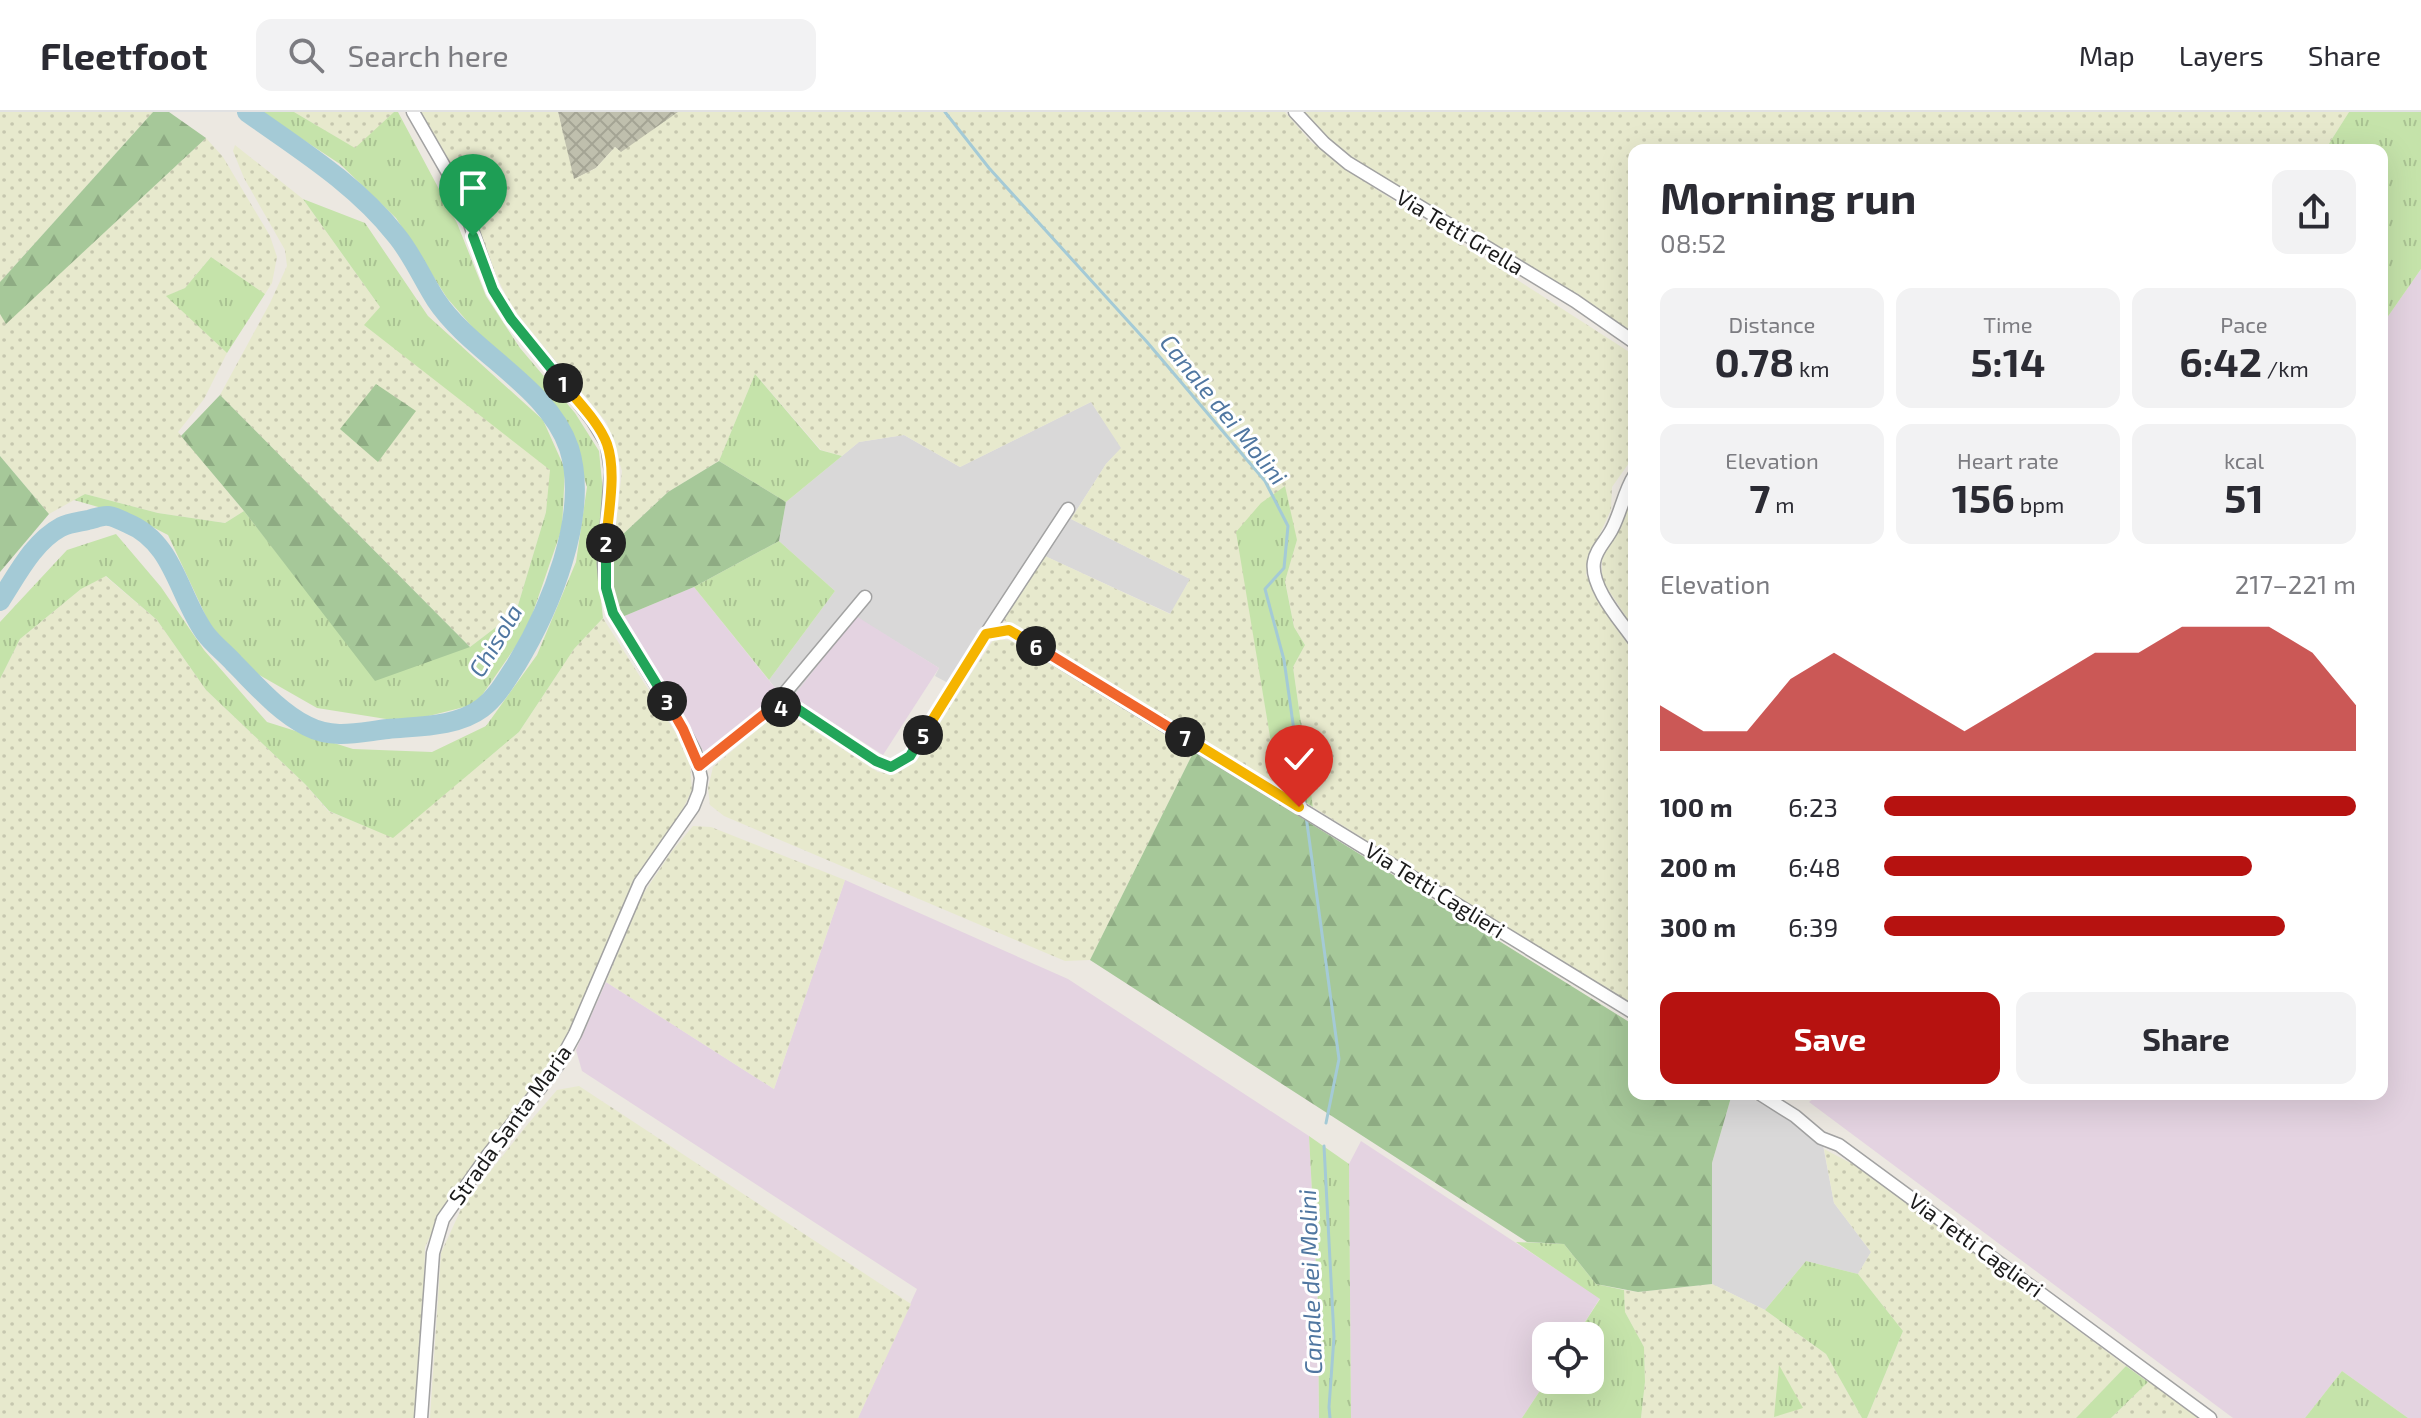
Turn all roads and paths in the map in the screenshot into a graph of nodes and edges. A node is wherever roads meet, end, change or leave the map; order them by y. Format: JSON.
{"nodes":[{"id":1,"x":413,"y":112,"type":"edge"},
{"id":2,"x":1295,"y":112,"type":"edge"},
{"id":3,"x":1628,"y":338,"type":"edge"},
{"id":4,"x":1628,"y":490,"type":"edge"},
{"id":5,"x":1068,"y":509,"type":"dead end"},
{"id":6,"x":865,"y":597,"type":"dead end"},
{"id":7,"x":1628,"y":631,"type":"edge"},
{"id":8,"x":986,"y":634,"type":"junction"},
{"id":9,"x":773,"y":707,"type":"junction"},
{"id":10,"x":699,"y":766,"type":"junction"},
{"id":11,"x":1628,"y":1009,"type":"edge"},
{"id":12,"x":1770,"y":1100,"type":"edge"},
{"id":13,"x":421,"y":1418,"type":"edge"},
{"id":14,"x":2210,"y":1418,"type":"edge"}],
"edges":[{"from":1,"to":10,"type":"street"},
{"from":2,"to":3,"type":"street","name":"Via Tetti Grella"},
{"from":4,"to":7,"type":"street"},
{"from":5,"to":8,"type":"street"},
{"from":6,"to":9,"type":"street"},
{"from":8,"to":9,"type":"street"},
{"from":8,"to":11,"type":"street","name":"Via Tetti Caglieri"},
{"from":9,"to":10,"type":"street"},
{"from":10,"to":13,"type":"street","name":"Strada Santa Maria"},
{"from":12,"to":14,"type":"street","name":"Via Tetti Caglieri"}]}
